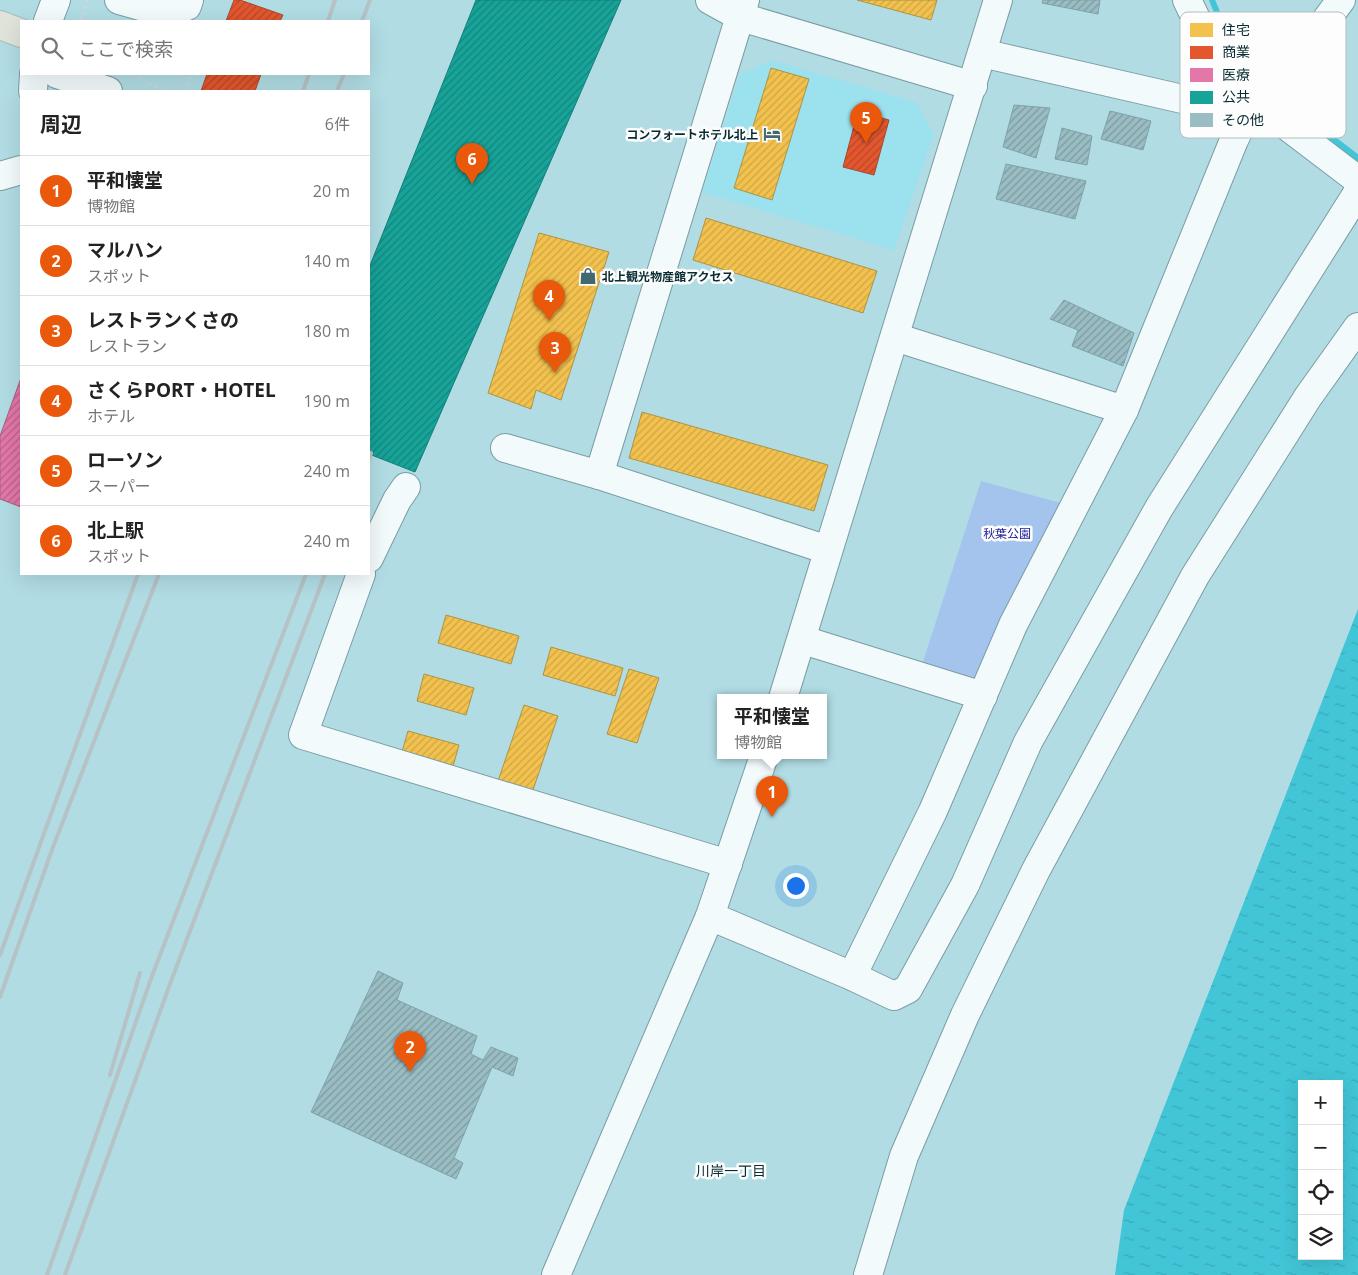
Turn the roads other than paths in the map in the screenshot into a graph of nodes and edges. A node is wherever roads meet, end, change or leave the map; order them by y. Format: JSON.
{"nodes":[{"id":1,"x":56,"y":0,"type":"edge"},
{"id":2,"x":119,"y":0,"type":"edge"},
{"id":3,"x":189,"y":0,"type":"edge"},
{"id":4,"x":710,"y":0,"type":"edge"},
{"id":5,"x":998,"y":0,"type":"edge"},
{"id":6,"x":1187,"y":0,"type":"edge"},
{"id":7,"x":1341,"y":0,"type":"edge"},
{"id":8,"x":743,"y":8,"type":"edge"},
{"id":9,"x":1193,"y":12,"type":"edge"},
{"id":10,"x":1332,"y":12,"type":"edge"},
{"id":11,"x":48,"y":20,"type":"edge"},
{"id":12,"x":0,"y":25,"type":"edge"},
{"id":13,"x":20,"y":33,"type":"edge"},
{"id":14,"x":982,"y":53,"type":"junction"},
{"id":15,"x":34,"y":75,"type":"edge"},
{"id":16,"x":61,"y":75,"type":"edge"},
{"id":17,"x":973,"y":86,"type":"junction"},
{"id":18,"x":33,"y":90,"type":"edge"},
{"id":19,"x":105,"y":90,"type":"edge"},
{"id":20,"x":1180,"y":98,"type":"edge"},
{"id":21,"x":1235,"y":138,"type":"edge"},
{"id":22,"x":1303,"y":138,"type":"edge"},
{"id":23,"x":1358,"y":180,"type":"edge"},
{"id":24,"x":1358,"y":192,"type":"edge"},
{"id":25,"x":1358,"y":327,"type":"edge"},
{"id":26,"x":895,"y":337,"type":"junction"},
{"id":27,"x":1124,"y":410,"type":"junction"},
{"id":28,"x":505,"y":448,"type":"dead end"},
{"id":29,"x":599,"y":475,"type":"junction"},
{"id":30,"x":406,"y":487,"type":"dead end"},
{"id":31,"x":828,"y":550,"type":"junction"},
{"id":32,"x":370,"y":556,"type":"edge"},
{"id":33,"x":361,"y":575,"type":"edge"},
{"id":34,"x":803,"y":640,"type":"junction"},
{"id":35,"x":784,"y":694,"type":"edge"},
{"id":36,"x":983,"y":696,"type":"junction"},
{"id":37,"x":763,"y":759,"type":"edge"},
{"id":38,"x":728,"y":864,"type":"junction"},
{"id":39,"x":710,"y":916,"type":"junction"},
{"id":40,"x":852,"y":976,"type":"junction"},
{"id":41,"x":556,"y":1275,"type":"edge"},
{"id":42,"x":868,"y":1275,"type":"edge"}],
"edges":[{"from":1,"to":11,"type":"street"},
{"from":2,"to":3,"type":"street"},
{"from":4,"to":8,"type":"street"},
{"from":5,"to":14,"type":"street"},
{"from":6,"to":9,"type":"street"},
{"from":7,"to":10,"type":"street"},
{"from":8,"to":17,"type":"street"},
{"from":8,"to":29,"type":"street"},
{"from":12,"to":13,"type":"main road"},
{"from":14,"to":17,"type":"street"},
{"from":14,"to":20,"type":"street"},
{"from":15,"to":18,"type":"street"},
{"from":16,"to":19,"type":"street"},
{"from":17,"to":26,"type":"street"},
{"from":21,"to":27,"type":"street"},
{"from":22,"to":23,"type":"street"},
{"from":24,"to":40,"type":"street"},
{"from":25,"to":42,"type":"street"},
{"from":26,"to":27,"type":"street"},
{"from":26,"to":31,"type":"street"},
{"from":27,"to":36,"type":"street"},
{"from":28,"to":29,"type":"street"},
{"from":29,"to":31,"type":"street"},
{"from":30,"to":32,"type":"street"},
{"from":31,"to":34,"type":"street"},
{"from":33,"to":38,"type":"street"},
{"from":34,"to":35,"type":"street"},
{"from":34,"to":36,"type":"street"},
{"from":36,"to":40,"type":"street"},
{"from":37,"to":38,"type":"street"},
{"from":38,"to":39,"type":"street"},
{"from":39,"to":40,"type":"street"},
{"from":39,"to":41,"type":"street"}]}
